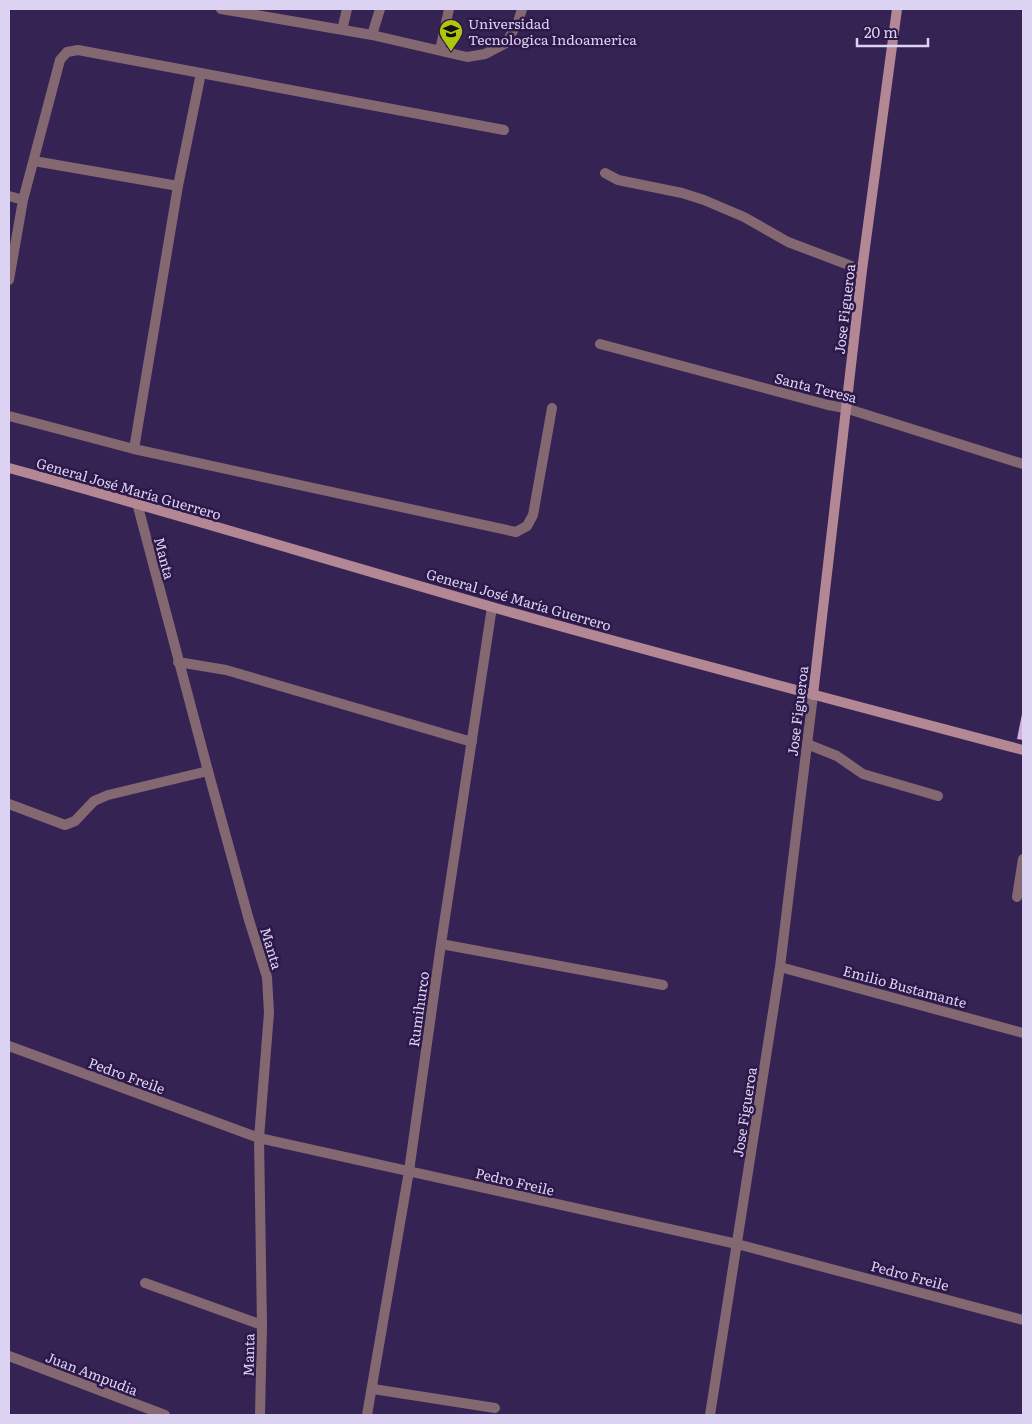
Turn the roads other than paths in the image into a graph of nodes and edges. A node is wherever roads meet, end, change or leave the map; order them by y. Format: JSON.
{"nodes":[{"id":1,"x":221,"y":9,"type":"edge"},
{"id":2,"x":347,"y":9,"type":"edge"},
{"id":3,"x":380,"y":9,"type":"edge"},
{"id":4,"x":449,"y":9,"type":"edge"},
{"id":5,"x":522,"y":9,"type":"edge"},
{"id":6,"x":897,"y":9,"type":"edge"},
{"id":7,"x":342,"y":30,"type":"junction"},
{"id":8,"x":372,"y":35,"type":"junction"},
{"id":9,"x":440,"y":50,"type":"junction"},
{"id":10,"x":201,"y":73,"type":"junction"},
{"id":11,"x":504,"y":130,"type":"dead end"},
{"id":12,"x":34,"y":161,"type":"junction"},
{"id":13,"x":605,"y":173,"type":"dead end"},
{"id":14,"x":178,"y":186,"type":"junction"},
{"id":15,"x":9,"y":196,"type":"edge"},
{"id":16,"x":23,"y":200,"type":"junction"},
{"id":17,"x":862,"y":270,"type":"junction"},
{"id":18,"x":9,"y":280,"type":"edge"},
{"id":19,"x":600,"y":344,"type":"dead end"},
{"id":20,"x":552,"y":408,"type":"dead end"},
{"id":21,"x":845,"y":408,"type":"junction"},
{"id":22,"x":9,"y":416,"type":"edge"},
{"id":23,"x":134,"y":449,"type":"junction"},
{"id":24,"x":1023,"y":464,"type":"edge"},
{"id":25,"x":9,"y":468,"type":"edge"},
{"id":26,"x":137,"y":503,"type":"junction"},
{"id":27,"x":492,"y":607,"type":"junction"},
{"id":28,"x":178,"y":662,"type":"junction"},
{"id":29,"x":813,"y":695,"type":"junction"},
{"id":30,"x":472,"y":742,"type":"junction"},
{"id":31,"x":807,"y":744,"type":"junction"},
{"id":32,"x":1023,"y":750,"type":"edge"},
{"id":33,"x":208,"y":771,"type":"junction"},
{"id":34,"x":938,"y":796,"type":"dead end"},
{"id":35,"x":9,"y":804,"type":"edge"},
{"id":36,"x":1023,"y":859,"type":"edge"},
{"id":37,"x":1017,"y":897,"type":"dead end"},
{"id":38,"x":441,"y":944,"type":"junction"},
{"id":39,"x":780,"y":967,"type":"junction"},
{"id":40,"x":664,"y":985,"type":"dead end"},
{"id":41,"x":1023,"y":1032,"type":"edge"},
{"id":42,"x":9,"y":1046,"type":"edge"},
{"id":43,"x":259,"y":1138,"type":"junction"},
{"id":44,"x":409,"y":1171,"type":"junction"},
{"id":45,"x":737,"y":1244,"type":"junction"},
{"id":46,"x":145,"y":1283,"type":"dead end"},
{"id":47,"x":1023,"y":1320,"type":"edge"},
{"id":48,"x":262,"y":1325,"type":"junction"},
{"id":49,"x":9,"y":1356,"type":"edge"},
{"id":50,"x":373,"y":1389,"type":"junction"},
{"id":51,"x":494,"y":1408,"type":"dead end"},
{"id":52,"x":165,"y":1415,"type":"edge"},
{"id":53,"x":260,"y":1415,"type":"edge"},
{"id":54,"x":367,"y":1415,"type":"edge"},
{"id":55,"x":710,"y":1415,"type":"edge"}],
"edges":[{"from":1,"to":7,"type":"street"},
{"from":2,"to":7,"type":"street"},
{"from":3,"to":8,"type":"street"},
{"from":4,"to":9,"type":"street"},
{"from":5,"to":9,"type":"street"},
{"from":6,"to":17,"type":"street","name":"Jose Figueroa"},
{"from":7,"to":8,"type":"street"},
{"from":8,"to":9,"type":"street"},
{"from":10,"to":11,"type":"street"},
{"from":10,"to":12,"type":"street"},
{"from":10,"to":14,"type":"street"},
{"from":12,"to":14,"type":"street"},
{"from":12,"to":16,"type":"street"},
{"from":13,"to":17,"type":"street"},
{"from":14,"to":23,"type":"street"},
{"from":15,"to":16,"type":"street"},
{"from":16,"to":18,"type":"street"},
{"from":17,"to":21,"type":"street","name":"Jose Figueroa"},
{"from":19,"to":21,"type":"street","name":"Santa Teresa"},
{"from":20,"to":23,"type":"street"},
{"from":21,"to":24,"type":"street","name":"Santa Teresa"},
{"from":21,"to":29,"type":"street","name":"Jose Figueroa"},
{"from":22,"to":23,"type":"street"},
{"from":25,"to":26,"type":"street","name":"General José María Guerrero"},
{"from":26,"to":27,"type":"street","name":"General José María Guerrero"},
{"from":26,"to":28,"type":"street","name":"Manta"},
{"from":27,"to":29,"type":"street","name":"General José María Guerrero"},
{"from":27,"to":30,"type":"street","name":"Rumihurco"},
{"from":28,"to":30,"type":"street"},
{"from":28,"to":33,"type":"street","name":"Manta"},
{"from":29,"to":31,"type":"street","name":"Jose Figueroa"},
{"from":29,"to":32,"type":"street","name":"General José María Guerrero"},
{"from":30,"to":38,"type":"street","name":"Rumihurco"},
{"from":31,"to":34,"type":"street"},
{"from":31,"to":39,"type":"street","name":"Jose Figueroa"},
{"from":33,"to":35,"type":"street"},
{"from":33,"to":43,"type":"street","name":"Manta"},
{"from":36,"to":37,"type":"street"},
{"from":38,"to":40,"type":"street"},
{"from":38,"to":44,"type":"street","name":"Rumihurco"},
{"from":39,"to":41,"type":"street","name":"Emilio Bustamante"},
{"from":39,"to":45,"type":"street","name":"Jose Figueroa"},
{"from":42,"to":43,"type":"street","name":"Pedro Freile"},
{"from":43,"to":44,"type":"street","name":"Pedro Freile"},
{"from":43,"to":48,"type":"street","name":"Manta"},
{"from":44,"to":45,"type":"street","name":"Pedro Freile"},
{"from":44,"to":50,"type":"street","name":"Rumihurco"},
{"from":45,"to":47,"type":"street","name":"Pedro Freile"},
{"from":45,"to":55,"type":"street","name":"Jose Figueroa"},
{"from":46,"to":48,"type":"street"},
{"from":48,"to":53,"type":"street","name":"Manta"},
{"from":49,"to":52,"type":"street","name":"Juan Ampudia"},
{"from":50,"to":51,"type":"street"},
{"from":50,"to":54,"type":"street","name":"Rumihurco"}]}
